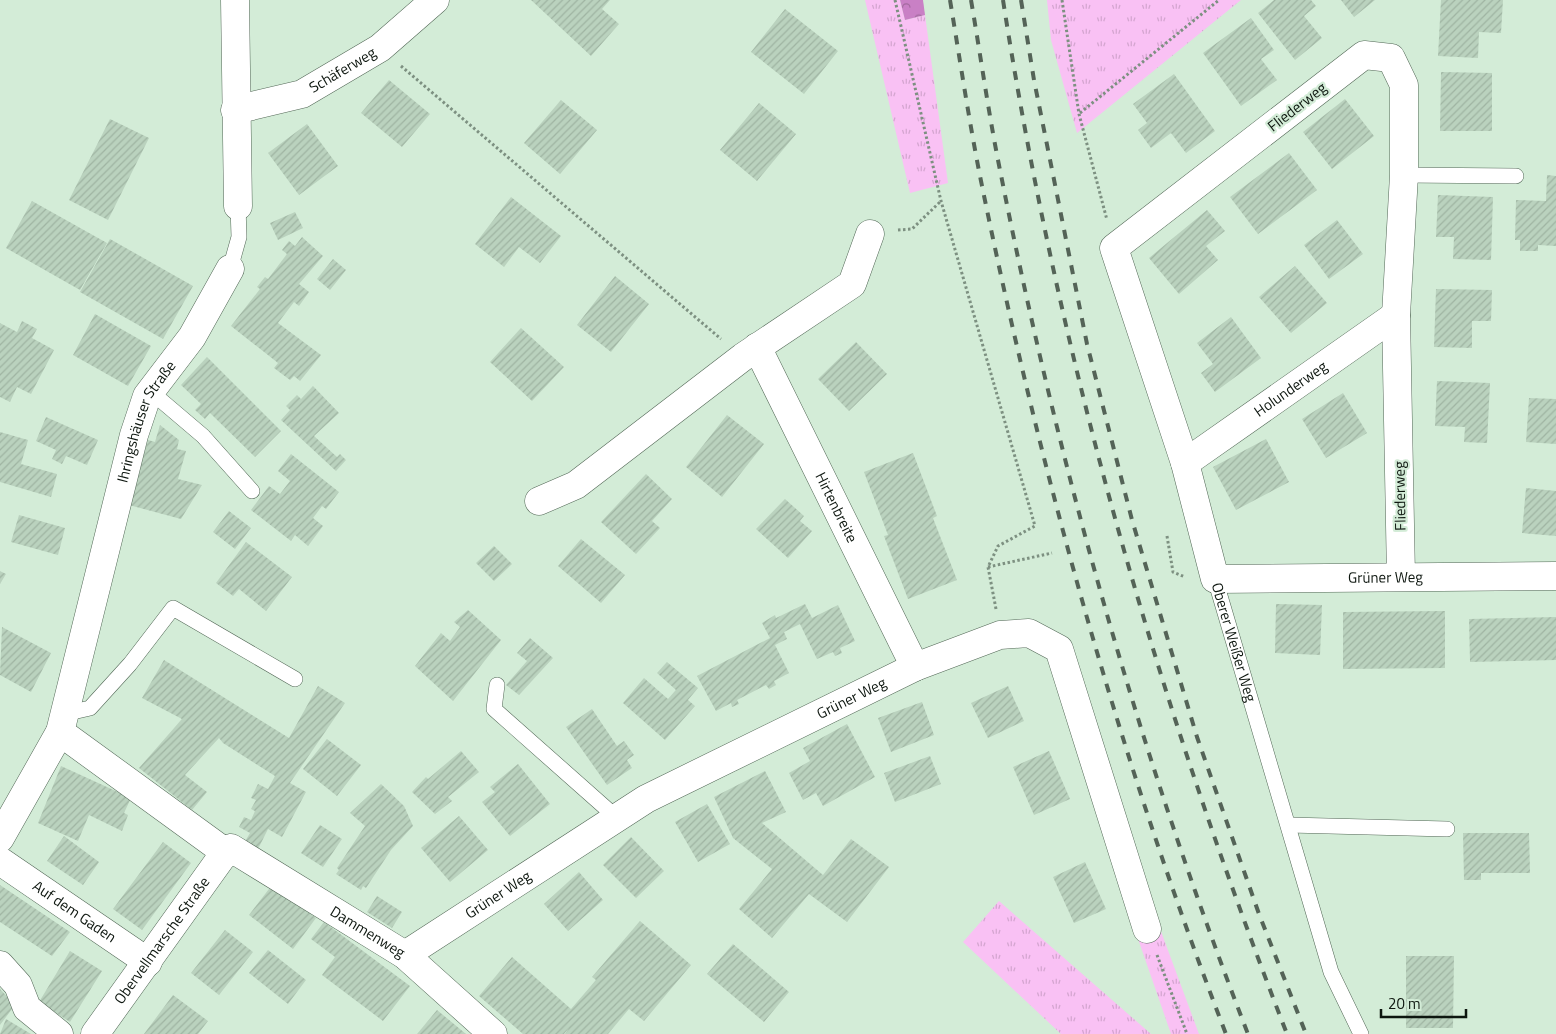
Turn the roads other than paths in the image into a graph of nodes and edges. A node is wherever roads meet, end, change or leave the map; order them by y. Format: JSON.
{"nodes":[{"id":1,"x":234,"y":0,"type":"edge"},
{"id":2,"x":435,"y":0,"type":"edge"},
{"id":3,"x":235,"y":110,"type":"junction"},
{"id":4,"x":1404,"y":175,"type":"junction"},
{"id":5,"x":1516,"y":176,"type":"dead end"},
{"id":6,"x":238,"y":206,"type":"joint"},
{"id":7,"x":870,"y":234,"type":"road end"},
{"id":8,"x":1114,"y":248,"type":"joint"},
{"id":9,"x":230,"y":269,"type":"joint"},
{"id":10,"x":1396,"y":315,"type":"junction"},
{"id":11,"x":750,"y":352,"type":"junction"},
{"id":12,"x":150,"y":391,"type":"junction"},
{"id":13,"x":1185,"y":463,"type":"junction"},
{"id":14,"x":252,"y":491,"type":"dead end"},
{"id":15,"x":539,"y":501,"type":"dead end"},
{"id":16,"x":1556,"y":576,"type":"edge"},
{"id":17,"x":1401,"y":577,"type":"junction"},
{"id":18,"x":1215,"y":579,"type":"junction"},
{"id":19,"x":915,"y":667,"type":"junction"},
{"id":20,"x":296,"y":679,"type":"dead end"},
{"id":21,"x":496,"y":685,"type":"dead end"},
{"id":22,"x":62,"y":723,"type":"junction"},
{"id":23,"x":617,"y":818,"type":"junction"},
{"id":24,"x":1289,"y":825,"type":"junction"},
{"id":25,"x":1447,"y":829,"type":"dead end"},
{"id":26,"x":0,"y":838,"type":"edge"},
{"id":27,"x":228,"y":850,"type":"junction"},
{"id":28,"x":0,"y":861,"type":"edge"},
{"id":29,"x":1147,"y":929,"type":"road end"},
{"id":30,"x":405,"y":954,"type":"junction"},
{"id":31,"x":148,"y":962,"type":"junction"},
{"id":32,"x":0,"y":965,"type":"edge"},
{"id":33,"x":58,"y":1034,"type":"edge"},
{"id":34,"x":95,"y":1034,"type":"edge"},
{"id":35,"x":493,"y":1034,"type":"edge"},
{"id":36,"x":1361,"y":1034,"type":"edge"}],
"edges":[{"from":1,"to":3,"type":"street","name":"Ihringshäuser Straße"},
{"from":2,"to":3,"type":"street","name":"Schäferweg"},
{"from":3,"to":6,"type":"street","name":"Ihringshäuser Straße"},
{"from":4,"to":5,"type":"lane"},
{"from":4,"to":8,"type":"street","name":"Fliederweg"},
{"from":4,"to":10,"type":"street","name":"Fliederweg"},
{"from":6,"to":9,"type":"lane","name":"Ihringshäuser Straße"},
{"from":7,"to":11,"type":"street"},
{"from":8,"to":13,"type":"street","name":"Oberer Weißer Weg"},
{"from":9,"to":12,"type":"street","name":"Ihringshäuser Straße"},
{"from":10,"to":13,"type":"street","name":"Holunderweg"},
{"from":10,"to":17,"type":"street","name":"Fliederweg"},
{"from":11,"to":15,"type":"street"},
{"from":11,"to":19,"type":"street","name":"Hirtenbreite"},
{"from":12,"to":14,"type":"lane"},
{"from":12,"to":22,"type":"street","name":"Ihringshäuser Straße"},
{"from":13,"to":18,"type":"street","name":"Oberer Weißer Weg"},
{"from":16,"to":17,"type":"street","name":"Grüner Weg"},
{"from":17,"to":18,"type":"street","name":"Grüner Weg"},
{"from":18,"to":24,"type":"lane","name":"Oberer Weißer Weg"},
{"from":19,"to":23,"type":"street","name":"Grüner Weg"},
{"from":19,"to":29,"type":"street","name":"Grüner Weg"},
{"from":20,"to":22,"type":"lane"},
{"from":21,"to":23,"type":"lane"},
{"from":22,"to":26,"type":"street","name":"Ihringshäuser Straße"},
{"from":22,"to":27,"type":"street","name":"Dammenweg"},
{"from":23,"to":30,"type":"street","name":"Grüner Weg"},
{"from":24,"to":25,"type":"lane"},
{"from":24,"to":36,"type":"lane","name":"Oberer Weißer Weg"},
{"from":27,"to":30,"type":"street","name":"Dammenweg"},
{"from":27,"to":31,"type":"street","name":"Obervellmarsche Straße"},
{"from":28,"to":31,"type":"street","name":"Auf dem Gaden"},
{"from":30,"to":35,"type":"street","name":"Dammenweg"},
{"from":31,"to":34,"type":"street","name":"Obervellmarsche Straße"},
{"from":32,"to":33,"type":"street"}]}
